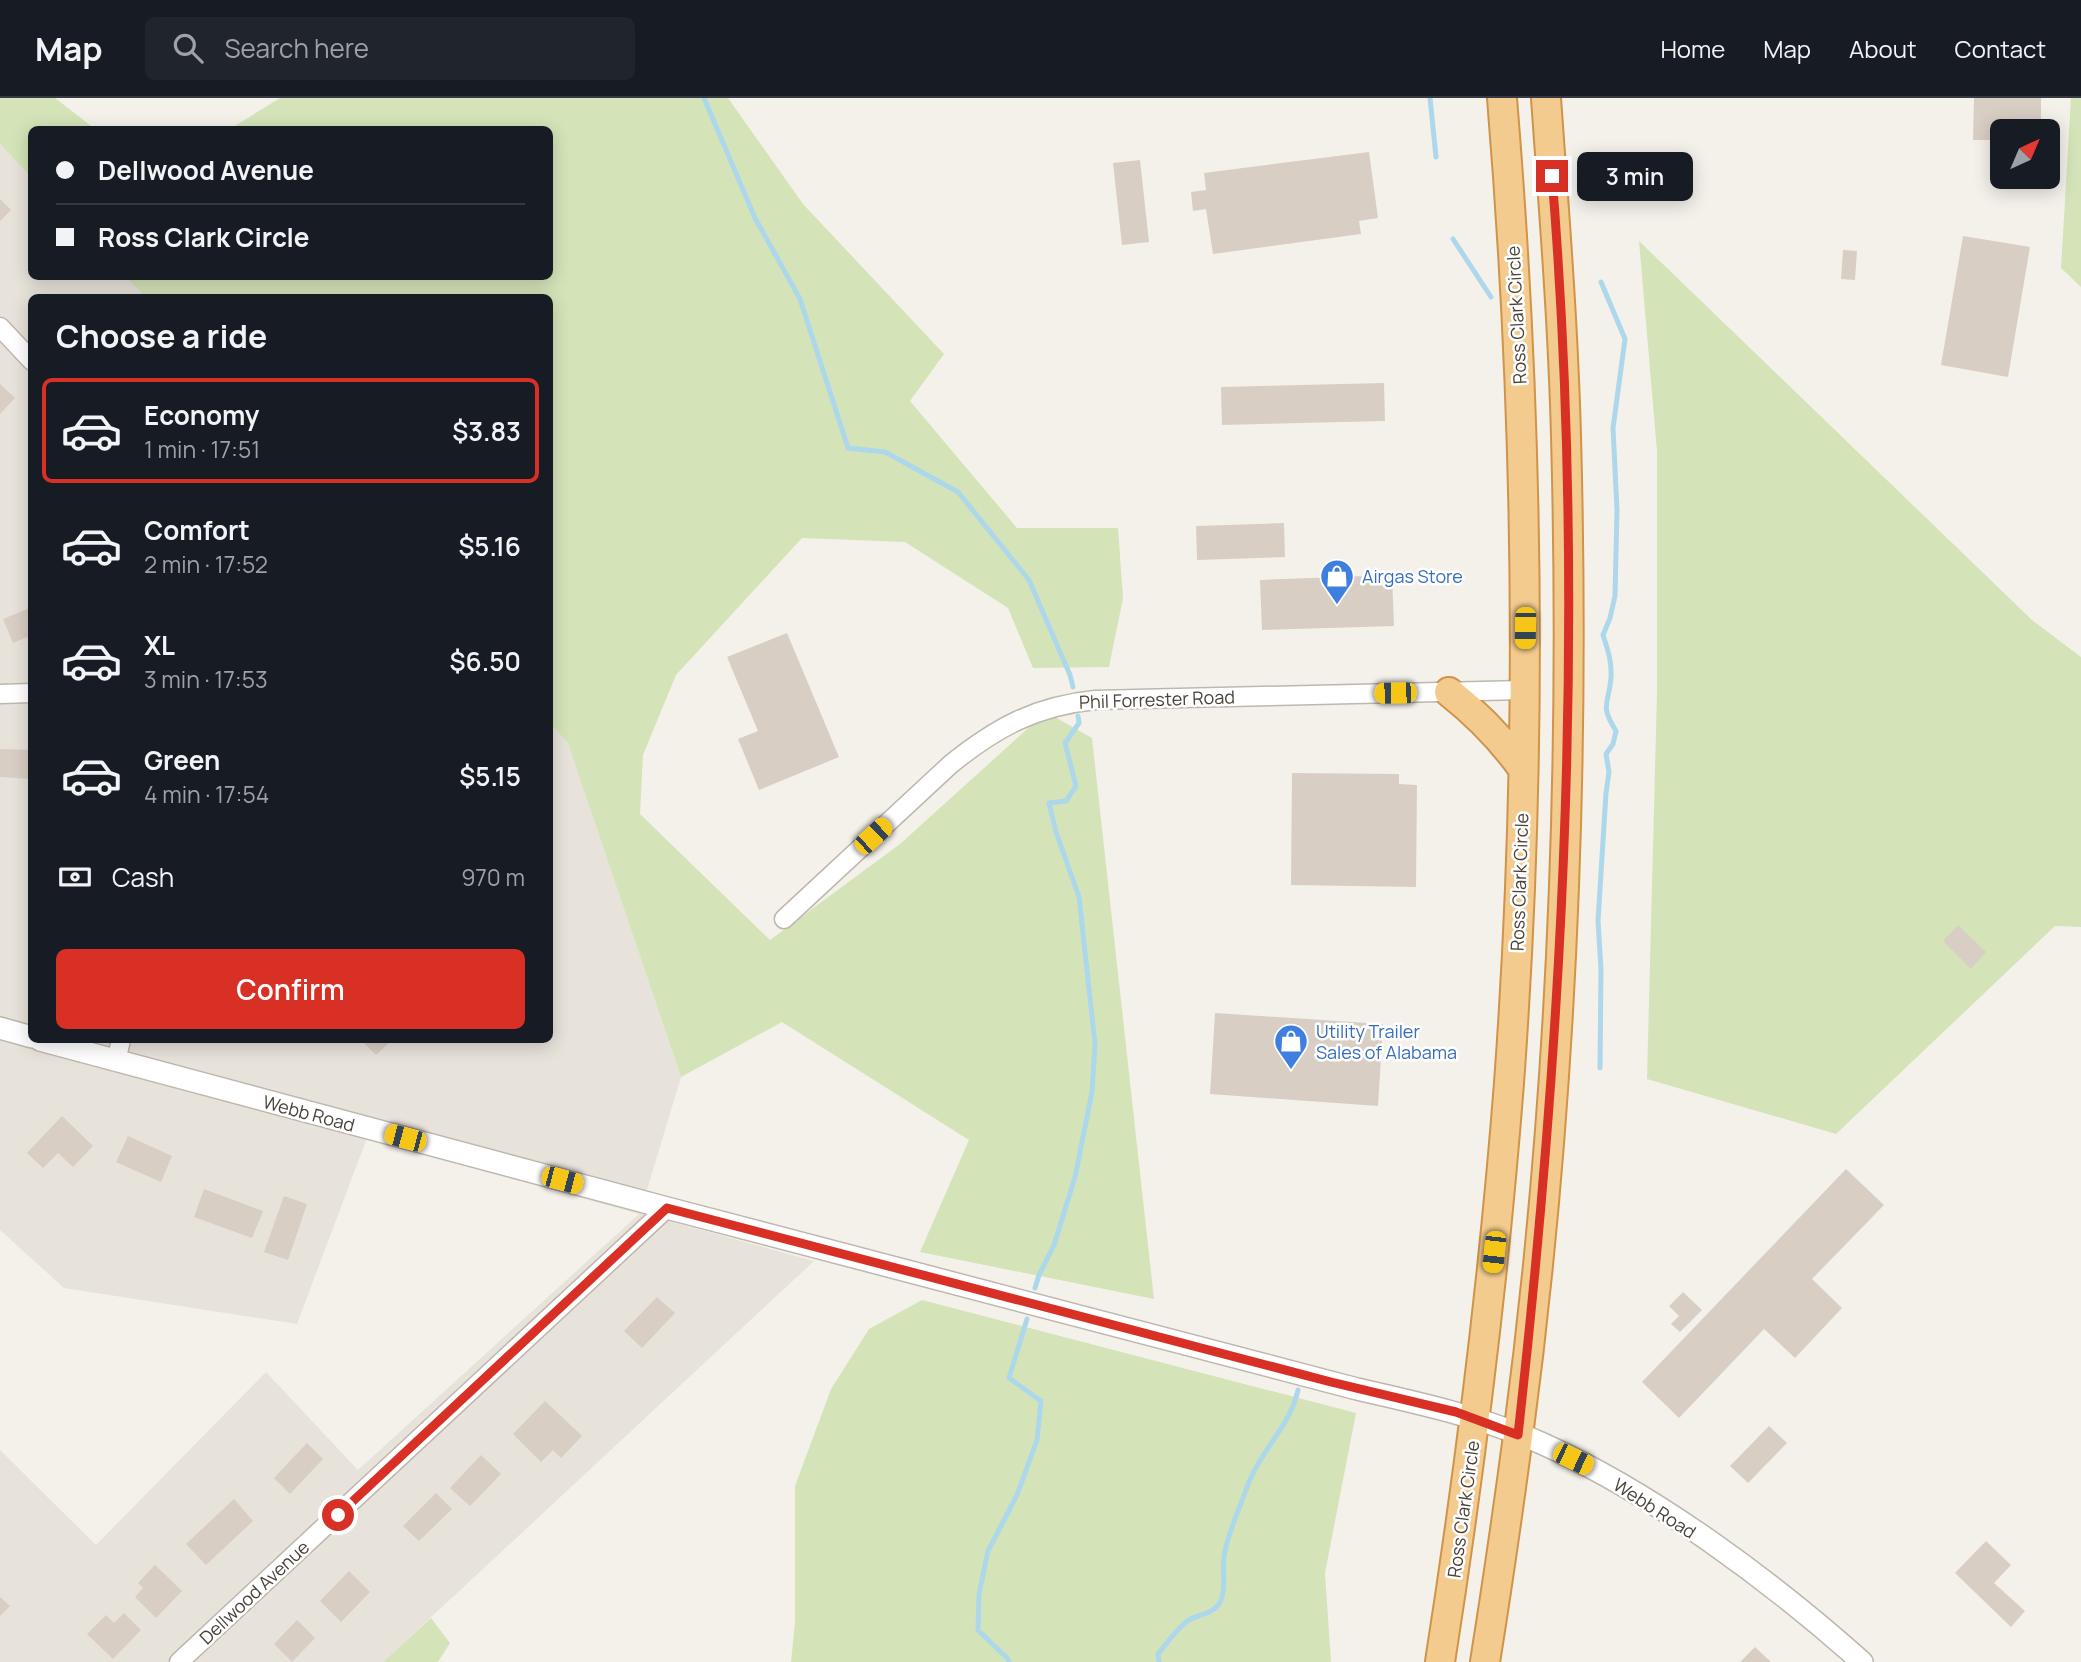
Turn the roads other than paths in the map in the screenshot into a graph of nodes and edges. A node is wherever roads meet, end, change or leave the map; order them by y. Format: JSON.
{"nodes":[{"id":1,"x":1502,"y":98,"type":"edge"},
{"id":2,"x":1546,"y":98,"type":"edge"},
{"id":3,"x":1561,"y":312,"type":"junction"},
{"id":4,"x":1517,"y":313,"type":"junction"},
{"id":5,"x":0,"y":327,"type":"edge"},
{"id":6,"x":28,"y":357,"type":"edge"},
{"id":7,"x":1524,"y":690,"type":"junction"},
{"id":8,"x":1568,"y":690,"type":"junction"},
{"id":9,"x":1450,"y":692,"type":"junction"},
{"id":10,"x":28,"y":693,"type":"edge"},
{"id":11,"x":0,"y":695,"type":"edge"},
{"id":12,"x":1523,"y":769,"type":"junction"},
{"id":13,"x":784,"y":919,"type":"dead end"},
{"id":14,"x":0,"y":1027,"type":"edge"},
{"id":15,"x":28,"y":1036,"type":"edge"},
{"id":16,"x":51,"y":1043,"type":"edge"},
{"id":17,"x":120,"y":1043,"type":"edge"},
{"id":18,"x":116,"y":1061,"type":"junction"},
{"id":19,"x":667,"y":1208,"type":"junction"},
{"id":20,"x":1497,"y":1227,"type":"junction"},
{"id":21,"x":1540,"y":1235,"type":"junction"},
{"id":22,"x":1476,"y":1419,"type":"junction"},
{"id":23,"x":1518,"y":1435,"type":"junction"},
{"id":24,"x":180,"y":1662,"type":"edge"},
{"id":25,"x":1440,"y":1662,"type":"edge"},
{"id":26,"x":1485,"y":1662,"type":"edge"},
{"id":27,"x":1862,"y":1662,"type":"edge"}],
"edges":[{"from":1,"to":4,"type":"highway","name":"Ross Clark Circle"},
{"from":2,"to":3,"type":"highway"},
{"from":3,"to":4,"type":"highway"},
{"from":3,"to":8,"type":"highway"},
{"from":4,"to":7,"type":"highway","name":"Ross Clark Circle"},
{"from":5,"to":6,"type":"street"},
{"from":7,"to":8,"type":"highway"},
{"from":7,"to":9,"type":"street","name":"Phil Forrester Road"},
{"from":7,"to":12,"type":"highway","name":"Ross Clark Circle"},
{"from":8,"to":21,"type":"highway"},
{"from":9,"to":12,"type":"highway"},
{"from":9,"to":13,"type":"street","name":"Phil Forrester Road"},
{"from":10,"to":11,"type":"street"},
{"from":12,"to":20,"type":"highway","name":"Ross Clark Circle"},
{"from":14,"to":15,"type":"street"},
{"from":16,"to":18,"type":"street","name":"Webb Road"},
{"from":17,"to":18,"type":"street"},
{"from":18,"to":19,"type":"street","name":"Webb Road"},
{"from":19,"to":22,"type":"street","name":"Webb Road"},
{"from":19,"to":24,"type":"street","name":"Dellwood Avenue"},
{"from":20,"to":21,"type":"highway"},
{"from":20,"to":22,"type":"highway","name":"Ross Clark Circle"},
{"from":21,"to":23,"type":"highway"},
{"from":22,"to":23,"type":"street","name":"Webb Road"},
{"from":22,"to":25,"type":"highway","name":"Ross Clark Circle"},
{"from":23,"to":26,"type":"highway"},
{"from":23,"to":27,"type":"street","name":"Webb Road"}]}
